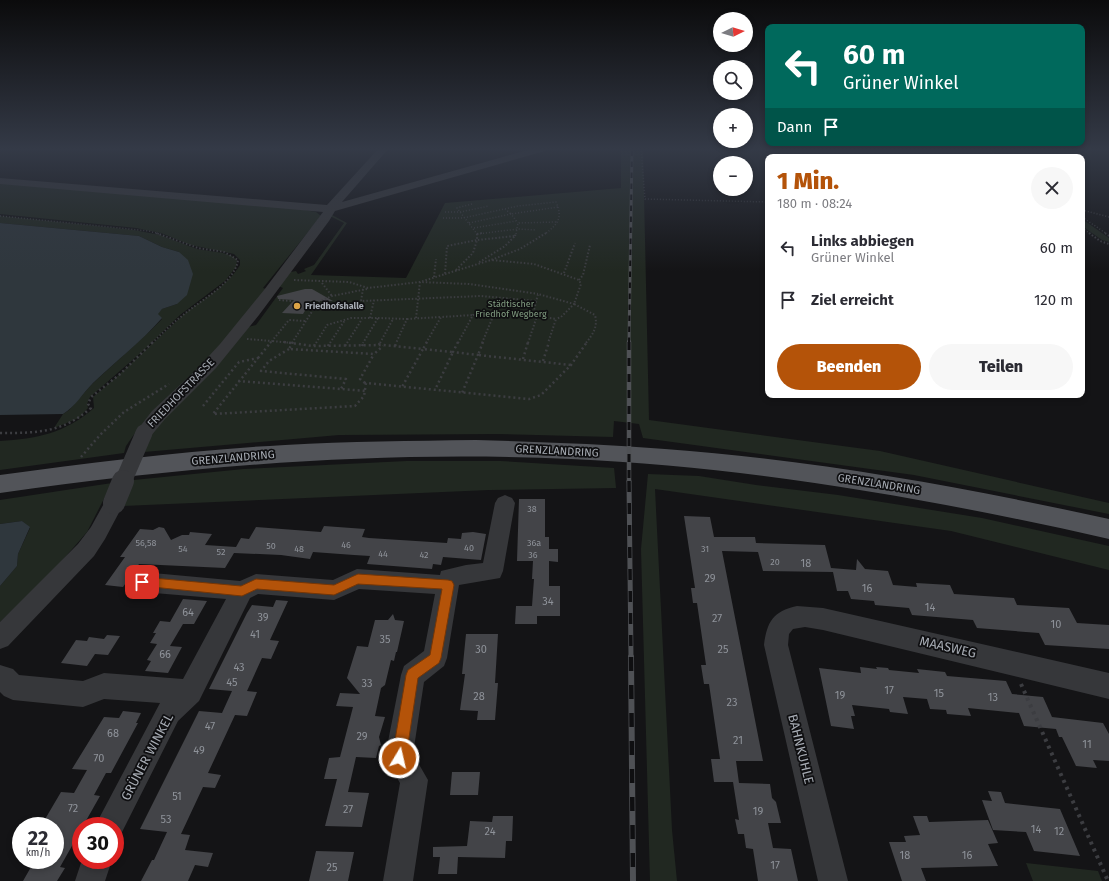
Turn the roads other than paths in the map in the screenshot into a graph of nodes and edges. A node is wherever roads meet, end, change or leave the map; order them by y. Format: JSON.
{"nodes":[{"id":1,"x":92,"y":189,"type":"edge"},
{"id":2,"x":348,"y":189,"type":"edge"},
{"id":3,"x":402,"y":189,"type":"edge"},
{"id":4,"x":330,"y":210,"type":"junction"},
{"id":5,"x":0,"y":484,"type":"edge"},
{"id":6,"x":505,"y":503,"type":"dead end"},
{"id":7,"x":1109,"y":529,"type":"edge"},
{"id":8,"x":142,"y":582,"type":"dead end"},
{"id":9,"x":448,"y":585,"type":"junction"},
{"id":10,"x":242,"y":591,"type":"junction"},
{"id":11,"x":786,"y":619,"type":"joint"},
{"id":12,"x":0,"y":638,"type":"edge"},
{"id":13,"x":0,"y":677,"type":"edge"},
{"id":14,"x":1109,"y":686,"type":"edge"},
{"id":15,"x":190,"y":692,"type":"junction"},
{"id":16,"x":115,"y":817,"type":"edge"},
{"id":17,"x":94,"y":869,"type":"edge"},
{"id":18,"x":90,"y":881,"type":"edge"},
{"id":19,"x":398,"y":881,"type":"edge"},
{"id":20,"x":833,"y":881,"type":"edge"}],
"edges":[{"from":1,"to":4,"type":"street"},
{"from":2,"to":4,"type":"street","name":"FRIEDHOFSTRASSE"},
{"from":3,"to":4,"type":"street"},
{"from":4,"to":12,"type":"street","name":"FRIEDHOFSTRASSE","bridge":true},
{"from":5,"to":7,"type":"main road","name":"GRENZLANDRING"},
{"from":6,"to":9,"type":"street"},
{"from":8,"to":10,"type":"street"},
{"from":9,"to":10,"type":"street"},
{"from":9,"to":19,"type":"street"},
{"from":10,"to":15,"type":"street","name":"GRÜNER WINKEL"},
{"from":11,"to":14,"type":"street","name":"MAASWEG"},
{"from":11,"to":20,"type":"street","name":"BAHNKUHLE"},
{"from":13,"to":15,"type":"street"},
{"from":15,"to":16,"type":"street","name":"GRÜNER WINKEL"},
{"from":17,"to":18,"type":"street"}]}
